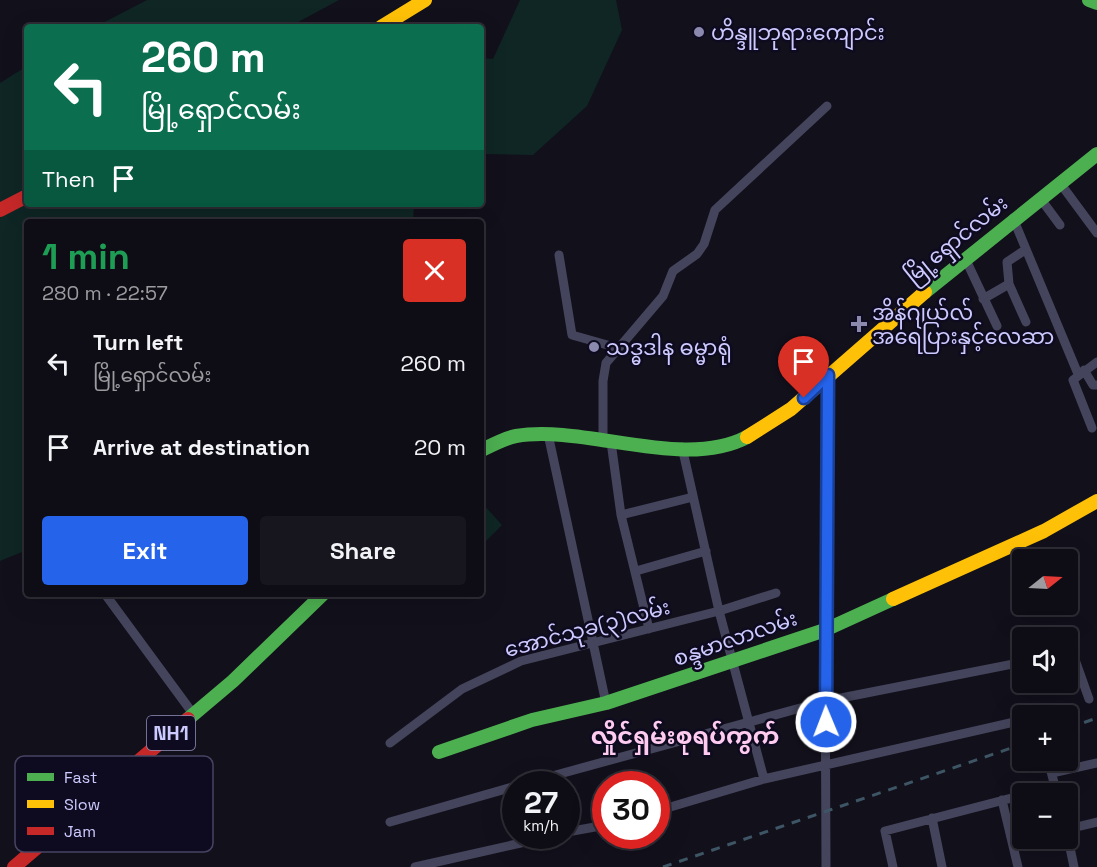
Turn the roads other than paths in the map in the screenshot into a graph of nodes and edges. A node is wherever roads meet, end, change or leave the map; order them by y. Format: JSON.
{"nodes":[{"id":1,"x":425,"y":0,"type":"edge"},
{"id":2,"x":1089,"y":0,"type":"edge"},
{"id":3,"x":1097,"y":3,"type":"edge"},
{"id":4,"x":386,"y":24,"type":"edge"},
{"id":5,"x":827,"y":106,"type":"dead end"},
{"id":6,"x":1097,"y":154,"type":"edge"},
{"id":7,"x":1060,"y":183,"type":"junction"},
{"id":8,"x":24,"y":198,"type":"edge"},
{"id":9,"x":1040,"y":198,"type":"junction"},
{"id":10,"x":0,"y":210,"type":"edge"},
{"id":11,"x":1013,"y":219,"type":"junction"},
{"id":12,"x":1060,"y":225,"type":"dead end"},
{"id":13,"x":1097,"y":233,"type":"edge"},
{"id":14,"x":1025,"y":250,"type":"junction"},
{"id":15,"x":559,"y":255,"type":"dead end"},
{"id":16,"x":965,"y":258,"type":"junction"},
{"id":17,"x":1009,"y":284,"type":"junction"},
{"id":18,"x":983,"y":299,"type":"junction"},
{"id":19,"x":1026,"y":322,"type":"dead end"},
{"id":20,"x":997,"y":326,"type":"dead end"},
{"id":21,"x":618,"y":348,"type":"junction"},
{"id":22,"x":1097,"y":362,"type":"edge"},
{"id":23,"x":1081,"y":372,"type":"junction"},
{"id":24,"x":828,"y":375,"type":"junction"},
{"id":25,"x":1097,"y":385,"type":"edge"},
{"id":26,"x":1092,"y":429,"type":"dead end"},
{"id":27,"x":548,"y":434,"type":"junction"},
{"id":28,"x":607,"y":441,"type":"junction"},
{"id":29,"x":682,"y":447,"type":"junction"},
{"id":30,"x":484,"y":449,"type":"edge"},
{"id":31,"x":693,"y":497,"type":"junction"},
{"id":32,"x":1097,"y":501,"type":"edge"},
{"id":33,"x":621,"y":515,"type":"junction"},
{"id":34,"x":706,"y":551,"type":"junction"},
{"id":35,"x":636,"y":571,"type":"junction"},
{"id":36,"x":776,"y":593,"type":"dead end"},
{"id":37,"x":107,"y":597,"type":"edge"},
{"id":38,"x":320,"y":597,"type":"edge"},
{"id":39,"x":719,"y":611,"type":"junction"},
{"id":40,"x":649,"y":629,"type":"junction"},
{"id":41,"x":825,"y":630,"type":"junction"},
{"id":42,"x":593,"y":644,"type":"junction"},
{"id":43,"x":733,"y":662,"type":"junction"},
{"id":44,"x":1012,"y":664,"type":"edge"},
{"id":45,"x":1078,"y":668,"type":"edge"},
{"id":46,"x":1089,"y":699,"type":"dead end"},
{"id":47,"x":826,"y":701,"type":"junction"},
{"id":48,"x":606,"y":703,"type":"junction"},
{"id":49,"x":194,"y":714,"type":"junction"},
{"id":50,"x":748,"y":721,"type":"junction"},
{"id":51,"x":1012,"y":723,"type":"edge"},
{"id":52,"x":390,"y":743,"type":"dead end"},
{"id":53,"x":439,"y":752,"type":"dead end"},
{"id":54,"x":145,"y":756,"type":"edge"},
{"id":55,"x":1097,"y":763,"type":"edge"},
{"id":56,"x":827,"y":765,"type":"junction"},
{"id":57,"x":569,"y":771,"type":"edge"},
{"id":58,"x":1052,"y":773,"type":"joint"},
{"id":59,"x":764,"y":779,"type":"junction"},
{"id":60,"x":1054,"y":783,"type":"edge"},
{"id":61,"x":502,"y":790,"type":"edge"},
{"id":62,"x":1012,"y":798,"type":"edge"},
{"id":63,"x":1002,"y":800,"type":"junction"},
{"id":64,"x":670,"y":807,"type":"edge"},
{"id":65,"x":932,"y":818,"type":"junction"},
{"id":66,"x":390,"y":822,"type":"dead end"},
{"id":67,"x":1097,"y":822,"type":"edge"},
{"id":68,"x":1078,"y":827,"type":"edge"},
{"id":69,"x":502,"y":847,"type":"edge"},
{"id":70,"x":1070,"y":849,"type":"edge"},
{"id":71,"x":32,"y":852,"type":"edge"},
{"id":72,"x":14,"y":867,"type":"edge"},
{"id":73,"x":415,"y":867,"type":"edge"},
{"id":74,"x":826,"y":867,"type":"edge"},
{"id":75,"x":893,"y":867,"type":"edge"},
{"id":76,"x":942,"y":867,"type":"edge"},
{"id":77,"x":1018,"y":867,"type":"edge"},
{"id":78,"x":1074,"y":867,"type":"edge"}],
"edges":[{"from":1,"to":4,"type":"main road"},
{"from":2,"to":3,"type":"main road"},
{"from":5,"to":21,"type":"street"},
{"from":6,"to":7,"type":"main road","name":"မြို့ရှောင်လမ်း"},
{"from":7,"to":9,"type":"main road","name":"မြို့ရှောင်လမ်း"},
{"from":7,"to":13,"type":"street"},
{"from":8,"to":10,"type":"main road"},
{"from":9,"to":11,"type":"main road","name":"မြို့ရှောင်လမ်း"},
{"from":9,"to":12,"type":"street"},
{"from":11,"to":14,"type":"street"},
{"from":11,"to":16,"type":"main road","name":"မြို့ရှောင်လမ်း"},
{"from":14,"to":17,"type":"street"},
{"from":14,"to":23,"type":"street"},
{"from":15,"to":21,"type":"street"},
{"from":16,"to":18,"type":"street"},
{"from":16,"to":24,"type":"main road","name":"မြို့ရှောင်လမ်း"},
{"from":17,"to":18,"type":"street"},
{"from":17,"to":19,"type":"street"},
{"from":18,"to":20,"type":"street"},
{"from":21,"to":28,"type":"street"},
{"from":22,"to":23,"type":"street"},
{"from":23,"to":25,"type":"street"},
{"from":23,"to":26,"type":"street"},
{"from":24,"to":29,"type":"main road","name":"မြို့ရှောင်လမ်း"},
{"from":24,"to":41,"type":"street"},
{"from":27,"to":28,"type":"main road","name":"မြို့ရှောင်လမ်း"},
{"from":27,"to":30,"type":"main road","name":"မြို့ရှောင်လမ်း"},
{"from":27,"to":42,"type":"street"},
{"from":28,"to":29,"type":"main road","name":"မြို့ရှောင်လမ်း"},
{"from":28,"to":33,"type":"street"},
{"from":29,"to":31,"type":"street"},
{"from":31,"to":33,"type":"street"},
{"from":31,"to":34,"type":"street"},
{"from":32,"to":41,"type":"main road","name":"စန္ဒမာလာလမ်း"},
{"from":33,"to":35,"type":"street"},
{"from":34,"to":35,"type":"street"},
{"from":34,"to":39,"type":"street"},
{"from":35,"to":40,"type":"street"},
{"from":36,"to":39,"type":"street","name":"အောင်သုခ(၃)လမ်း"},
{"from":37,"to":49,"type":"street"},
{"from":38,"to":49,"type":"main road","number":"NH1"},
{"from":39,"to":40,"type":"street","name":"အောင်သုခ(၃)လမ်း"},
{"from":39,"to":43,"type":"street"},
{"from":40,"to":42,"type":"street","name":"အောင်သုခ(၃)လမ်း"},
{"from":41,"to":43,"type":"main road","name":"စန္ဒမာလာလမ်း"},
{"from":41,"to":47,"type":"street"},
{"from":42,"to":48,"type":"street"},
{"from":42,"to":52,"type":"street","name":"အောင်သုခ(၃)လမ်း"},
{"from":43,"to":48,"type":"main road","name":"စန္ဒမာလာလမ်း"},
{"from":43,"to":50,"type":"street"},
{"from":44,"to":47,"type":"street"},
{"from":45,"to":46,"type":"street"},
{"from":47,"to":50,"type":"street"},
{"from":47,"to":56,"type":"street"},
{"from":48,"to":53,"type":"main road","name":"စန္ဒမာလာလမ်း"},
{"from":49,"to":54,"type":"main road","number":"NH1"},
{"from":50,"to":57,"type":"street"},
{"from":50,"to":59,"type":"street"},
{"from":51,"to":56,"type":"street"},
{"from":55,"to":58,"type":"street"},
{"from":56,"to":59,"type":"street"},
{"from":56,"to":74,"type":"street"},
{"from":58,"to":60,"type":"street"},
{"from":59,"to":64,"type":"street"},
{"from":61,"to":66,"type":"street"},
{"from":62,"to":63,"type":"street"},
{"from":63,"to":65,"type":"street"},
{"from":63,"to":77,"type":"street"},
{"from":65,"to":75,"type":"street"},
{"from":65,"to":76,"type":"street"},
{"from":67,"to":68,"type":"street"},
{"from":69,"to":73,"type":"street"},
{"from":70,"to":78,"type":"street"},
{"from":71,"to":72,"type":"main road","number":"NH1"}]}
